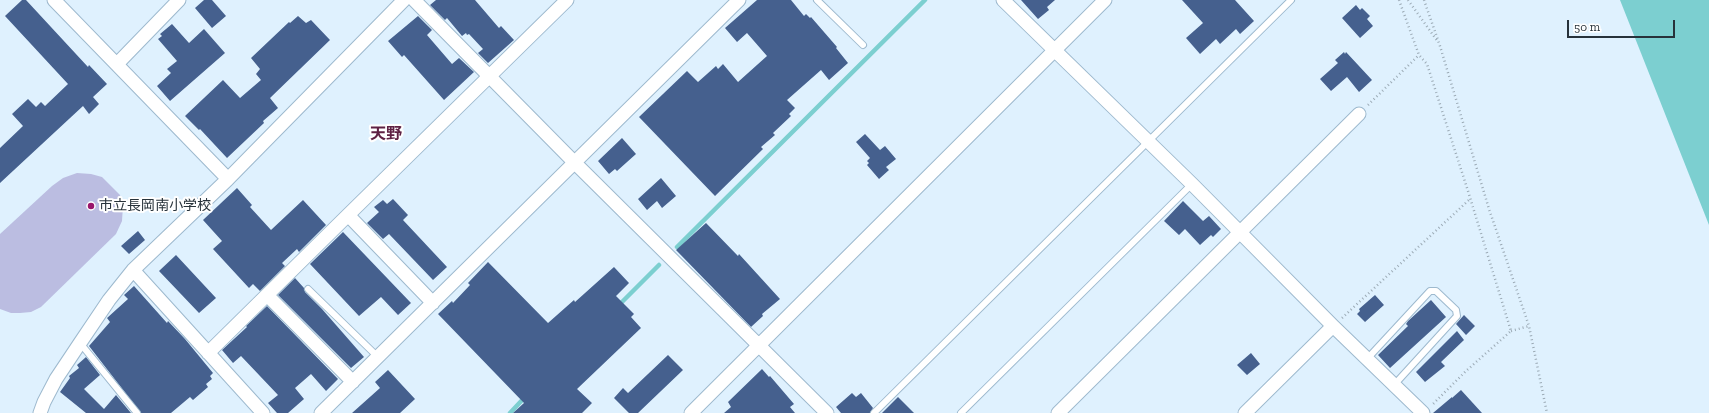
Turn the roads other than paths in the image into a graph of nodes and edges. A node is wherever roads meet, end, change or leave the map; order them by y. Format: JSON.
{"nodes":[{"id":1,"x":54,"y":0,"type":"edge"},
{"id":2,"x":180,"y":0,"type":"edge"},
{"id":3,"x":404,"y":0,"type":"edge"},
{"id":4,"x":414,"y":0,"type":"edge"},
{"id":5,"x":567,"y":0,"type":"edge"},
{"id":6,"x":739,"y":0,"type":"edge"},
{"id":7,"x":817,"y":0,"type":"edge"},
{"id":8,"x":1003,"y":0,"type":"edge"},
{"id":9,"x":1105,"y":0,"type":"edge"},
{"id":10,"x":1291,"y":0,"type":"edge"},
{"id":11,"x":863,"y":45,"type":"dead end"},
{"id":12,"x":1054,"y":52,"type":"junction"},
{"id":13,"x":117,"y":64,"type":"junction"},
{"id":14,"x":490,"y":77,"type":"junction"},
{"id":15,"x":1359,"y":114,"type":"road end"},
{"id":16,"x":1147,"y":142,"type":"junction"},
{"id":17,"x":575,"y":163,"type":"junction"},
{"id":18,"x":228,"y":179,"type":"junction"},
{"id":19,"x":1192,"y":184,"type":"junction"},
{"id":20,"x":348,"y":215,"type":"junction"},
{"id":21,"x":1239,"y":233,"type":"junction"},
{"id":22,"x":133,"y":270,"type":"junction"},
{"id":23,"x":308,"y":289,"type":"dead end"},
{"id":24,"x":267,"y":295,"type":"junction"},
{"id":25,"x":433,"y":303,"type":"junction"},
{"id":26,"x":1333,"y":326,"type":"junction"},
{"id":27,"x":80,"y":343,"type":"junction"},
{"id":28,"x":758,"y":346,"type":"junction"},
{"id":29,"x":208,"y":353,"type":"junction"},
{"id":30,"x":378,"y":357,"type":"junction"},
{"id":31,"x":1367,"y":359,"type":"junction"},
{"id":32,"x":353,"y":382,"type":"junction"},
{"id":33,"x":1394,"y":384,"type":"junction"},
{"id":34,"x":1426,"y":410,"type":"edge"},
{"id":35,"x":40,"y":413,"type":"edge"},
{"id":36,"x":137,"y":413,"type":"edge"},
{"id":37,"x":263,"y":413,"type":"edge"},
{"id":38,"x":321,"y":413,"type":"edge"},
{"id":39,"x":691,"y":413,"type":"edge"},
{"id":40,"x":827,"y":413,"type":"edge"},
{"id":41,"x":874,"y":413,"type":"edge"},
{"id":42,"x":961,"y":413,"type":"edge"},
{"id":43,"x":1058,"y":413,"type":"edge"},
{"id":44,"x":1245,"y":413,"type":"edge"}],
"edges":[{"from":1,"to":13,"type":"street"},
{"from":2,"to":13,"type":"street"},
{"from":3,"to":18,"type":"street"},
{"from":4,"to":14,"type":"street"},
{"from":5,"to":14,"type":"street"},
{"from":6,"to":17,"type":"street"},
{"from":7,"to":11,"type":"lane"},
{"from":8,"to":12,"type":"street"},
{"from":9,"to":12,"type":"street"},
{"from":10,"to":16,"type":"lane"},
{"from":12,"to":16,"type":"street"},
{"from":12,"to":28,"type":"street"},
{"from":13,"to":18,"type":"street"},
{"from":14,"to":17,"type":"street"},
{"from":14,"to":20,"type":"street"},
{"from":15,"to":21,"type":"street"},
{"from":16,"to":19,"type":"street"},
{"from":16,"to":41,"type":"lane"},
{"from":17,"to":25,"type":"street"},
{"from":17,"to":28,"type":"street"},
{"from":18,"to":22,"type":"street"},
{"from":19,"to":21,"type":"street"},
{"from":19,"to":42,"type":"lane"},
{"from":20,"to":24,"type":"street"},
{"from":20,"to":25,"type":"street"},
{"from":21,"to":26,"type":"street"},
{"from":21,"to":43,"type":"street"},
{"from":22,"to":27,"type":"street"},
{"from":22,"to":29,"type":"street"},
{"from":23,"to":30,"type":"lane"},
{"from":24,"to":29,"type":"street"},
{"from":24,"to":32,"type":"street"},
{"from":25,"to":30,"type":"street"},
{"from":26,"to":31,"type":"street"},
{"from":26,"to":44,"type":"street"},
{"from":27,"to":35,"type":"street"},
{"from":27,"to":36,"type":"lane"},
{"from":28,"to":39,"type":"street"},
{"from":28,"to":40,"type":"street"},
{"from":29,"to":37,"type":"street"},
{"from":30,"to":32,"type":"street"},
{"from":31,"to":33,"type":"street"},
{"from":31,"to":33,"type":"lane"},
{"from":32,"to":38,"type":"street"},
{"from":33,"to":34,"type":"street"}]}
